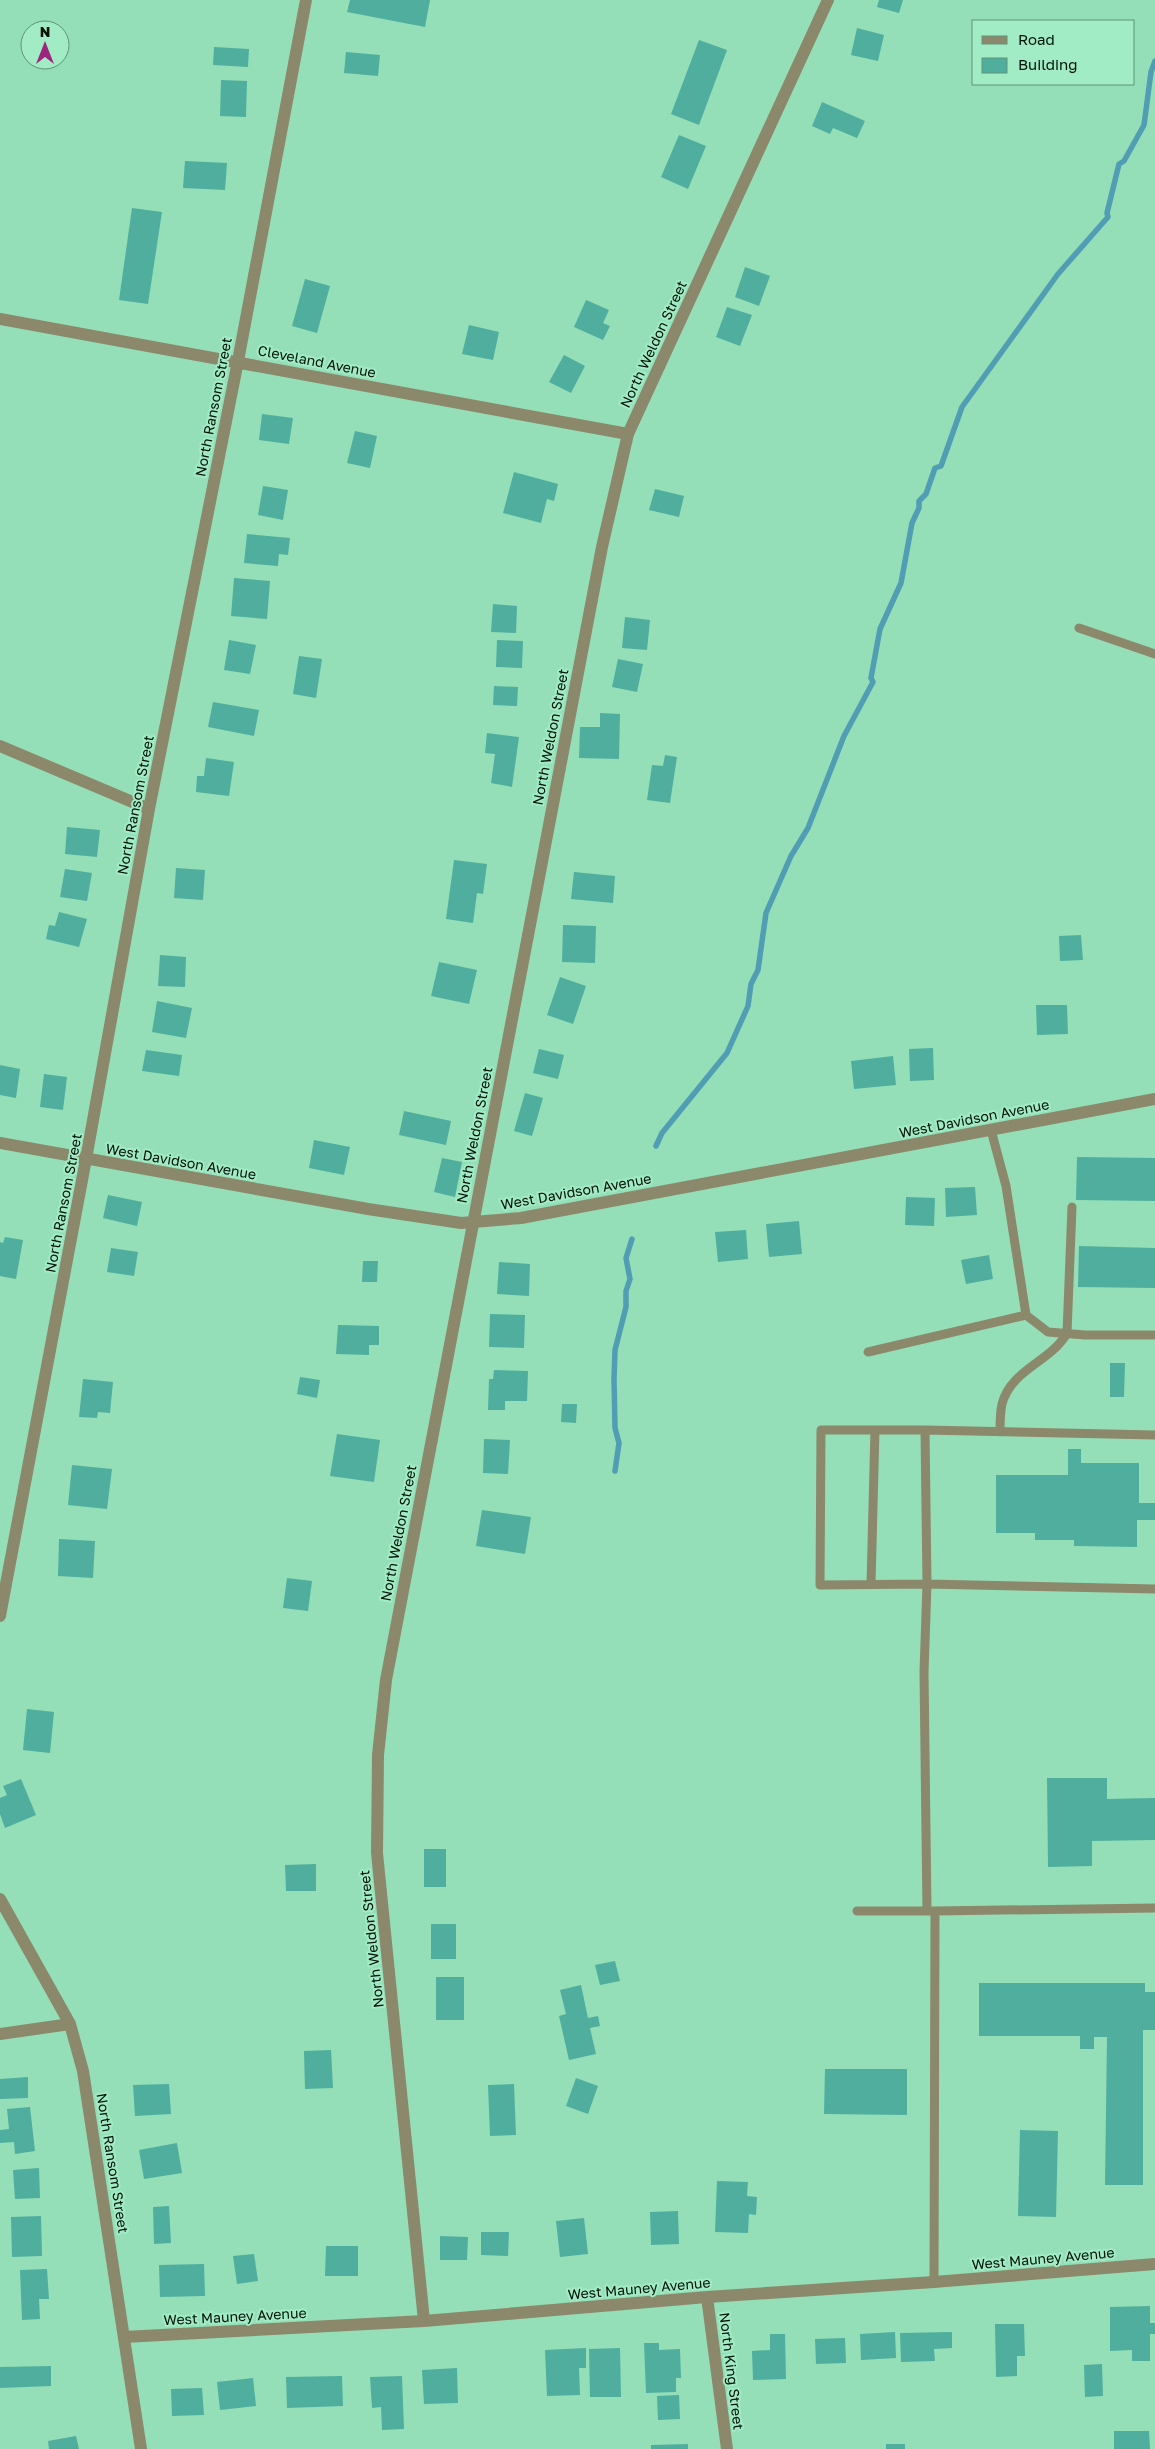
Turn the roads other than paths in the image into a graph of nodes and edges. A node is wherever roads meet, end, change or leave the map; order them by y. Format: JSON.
{"nodes":[{"id":1,"x":306,"y":0,"type":"edge"},
{"id":2,"x":828,"y":0,"type":"edge"},
{"id":3,"x":0,"y":319,"type":"edge"},
{"id":4,"x":238,"y":361,"type":"junction"},
{"id":5,"x":628,"y":434,"type":"junction"},
{"id":6,"x":1079,"y":628,"type":"dead end"},
{"id":7,"x":1155,"y":654,"type":"edge"},
{"id":8,"x":0,"y":746,"type":"edge"},
{"id":9,"x":149,"y":809,"type":"junction"},
{"id":10,"x":1155,"y":1099,"type":"edge"},
{"id":11,"x":992,"y":1130,"type":"junction"},
{"id":12,"x":0,"y":1143,"type":"edge"},
{"id":13,"x":86,"y":1159,"type":"junction"},
{"id":14,"x":1072,"y":1207,"type":"dead end"},
{"id":15,"x":473,"y":1224,"type":"junction"},
{"id":16,"x":1026,"y":1315,"type":"junction"},
{"id":17,"x":1067,"y":1333,"type":"junction"},
{"id":18,"x":1155,"y":1335,"type":"edge"},
{"id":19,"x":868,"y":1352,"type":"dead end"},
{"id":20,"x":875,"y":1430,"type":"junction"},
{"id":21,"x":925,"y":1430,"type":"junction"},
{"id":22,"x":1000,"y":1432,"type":"junction"},
{"id":23,"x":1155,"y":1435,"type":"edge"},
{"id":24,"x":871,"y":1584,"type":"junction"},
{"id":25,"x":928,"y":1584,"type":"junction"},
{"id":26,"x":1155,"y":1589,"type":"edge"},
{"id":27,"x":0,"y":1616,"type":"edge"},
{"id":28,"x":0,"y":1899,"type":"edge"},
{"id":29,"x":1155,"y":1908,"type":"edge"},
{"id":30,"x":931,"y":1911,"type":"junction"},
{"id":31,"x":857,"y":1912,"type":"dead end"},
{"id":32,"x":70,"y":2024,"type":"junction"},
{"id":33,"x":0,"y":2034,"type":"edge"},
{"id":34,"x":1155,"y":2264,"type":"edge"},
{"id":35,"x":934,"y":2282,"type":"junction"},
{"id":36,"x":707,"y":2297,"type":"junction"},
{"id":37,"x":424,"y":2321,"type":"junction"},
{"id":38,"x":124,"y":2337,"type":"junction"},
{"id":39,"x":141,"y":2449,"type":"edge"},
{"id":40,"x":727,"y":2449,"type":"edge"}],
"edges":[{"from":1,"to":4,"type":"street","name":"North Ransom Street"},
{"from":2,"to":5,"type":"street","name":"North Weldon Street"},
{"from":3,"to":4,"type":"street","name":"Cleveland Avenue"},
{"from":4,"to":5,"type":"street","name":"Cleveland Avenue"},
{"from":4,"to":9,"type":"street","name":"North Ransom Street"},
{"from":5,"to":15,"type":"street","name":"North Weldon Street"},
{"from":6,"to":7,"type":"lane"},
{"from":8,"to":9,"type":"street"},
{"from":9,"to":13,"type":"street","name":"North Ransom Street"},
{"from":10,"to":11,"type":"street","name":"West Davidson Avenue"},
{"from":11,"to":15,"type":"street","name":"West Davidson Avenue"},
{"from":11,"to":16,"type":"lane"},
{"from":12,"to":13,"type":"street","name":"West Davidson Avenue"},
{"from":13,"to":15,"type":"street","name":"West Davidson Avenue"},
{"from":13,"to":27,"type":"street","name":"North Ransom Street"},
{"from":14,"to":17,"type":"lane"},
{"from":15,"to":37,"type":"street","name":"North Weldon Street"},
{"from":16,"to":17,"type":"lane"},
{"from":16,"to":19,"type":"lane"},
{"from":17,"to":18,"type":"lane"},
{"from":17,"to":22,"type":"lane"},
{"from":20,"to":21,"type":"lane"},
{"from":20,"to":24,"type":"lane"},
{"from":20,"to":24,"type":"lane"},
{"from":21,"to":22,"type":"lane"},
{"from":21,"to":25,"type":"lane"},
{"from":22,"to":23,"type":"lane"},
{"from":24,"to":25,"type":"lane"},
{"from":25,"to":26,"type":"lane"},
{"from":25,"to":30,"type":"lane"},
{"from":28,"to":32,"type":"street","name":"North Ransom Street"},
{"from":29,"to":30,"type":"lane"},
{"from":30,"to":31,"type":"lane"},
{"from":30,"to":35,"type":"lane"},
{"from":32,"to":33,"type":"street"},
{"from":32,"to":38,"type":"street","name":"North Ransom Street"},
{"from":34,"to":35,"type":"street","name":"West Mauney Avenue"},
{"from":35,"to":36,"type":"street","name":"West Mauney Avenue"},
{"from":36,"to":37,"type":"street","name":"West Mauney Avenue"},
{"from":36,"to":40,"type":"street","name":"North King Street"},
{"from":37,"to":38,"type":"street","name":"West Mauney Avenue"},
{"from":38,"to":39,"type":"street","name":"North Ransom Street"}]}
